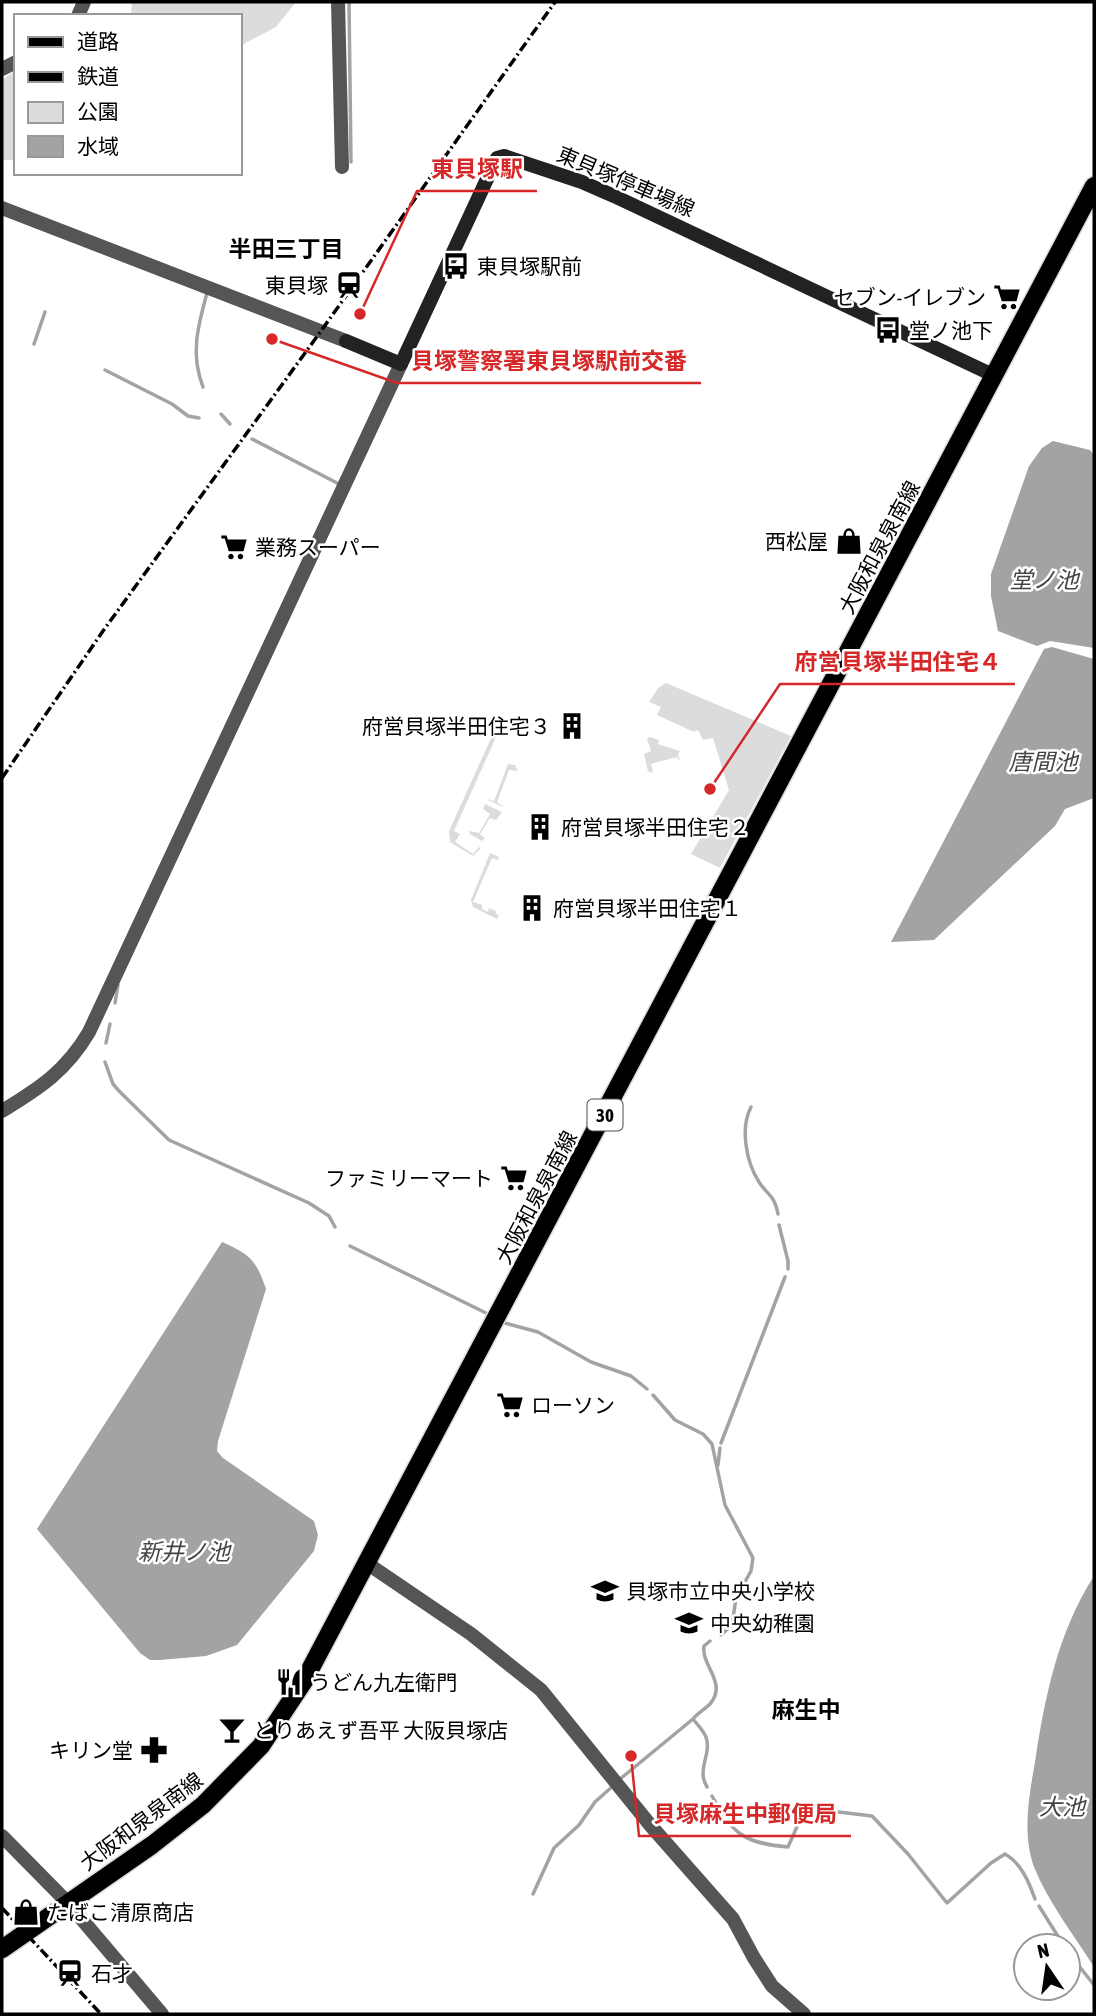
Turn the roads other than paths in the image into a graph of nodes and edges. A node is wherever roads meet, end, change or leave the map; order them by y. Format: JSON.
{"nodes":[{"id":1,"x":338,"y":2,"type":"edge"},
{"id":2,"x":342,"y":167,"type":"dead end"},
{"id":3,"x":1094,"y":187,"type":"edge"},
{"id":4,"x":2,"y":208,"type":"edge"},
{"id":5,"x":346,"y":341,"type":"joint"},
{"id":6,"x":401,"y":364,"type":"junction"},
{"id":7,"x":995,"y":376,"type":"junction"},
{"id":8,"x":2,"y":1111,"type":"edge"},
{"id":9,"x":368,"y":1564,"type":"junction"},
{"id":10,"x":2,"y":1836,"type":"edge"},
{"id":11,"x":68,"y":1903,"type":"junction"},
{"id":12,"x":2,"y":1949,"type":"edge"},
{"id":13,"x":162,"y":2014,"type":"edge"},
{"id":14,"x":804,"y":2014,"type":"edge"}],
"edges":[{"from":1,"to":2,"type":"street"},
{"from":3,"to":7,"type":"main road","name":"大阪和泉泉南線","number":"30"},
{"from":4,"to":5,"type":"street"},
{"from":5,"to":6,"type":"main road"},
{"from":6,"to":7,"type":"main road","name":"東貝塚停車場線"},
{"from":6,"to":8,"type":"street"},
{"from":7,"to":9,"type":"main road","name":"大阪和泉泉南線","number":"30"},
{"from":9,"to":11,"type":"main road","name":"大阪和泉泉南線","number":"30"},
{"from":9,"to":14,"type":"street"},
{"from":10,"to":11,"type":"street"},
{"from":11,"to":12,"type":"main road","name":"大阪和泉泉南線","number":"30"},
{"from":11,"to":13,"type":"street"}]}
